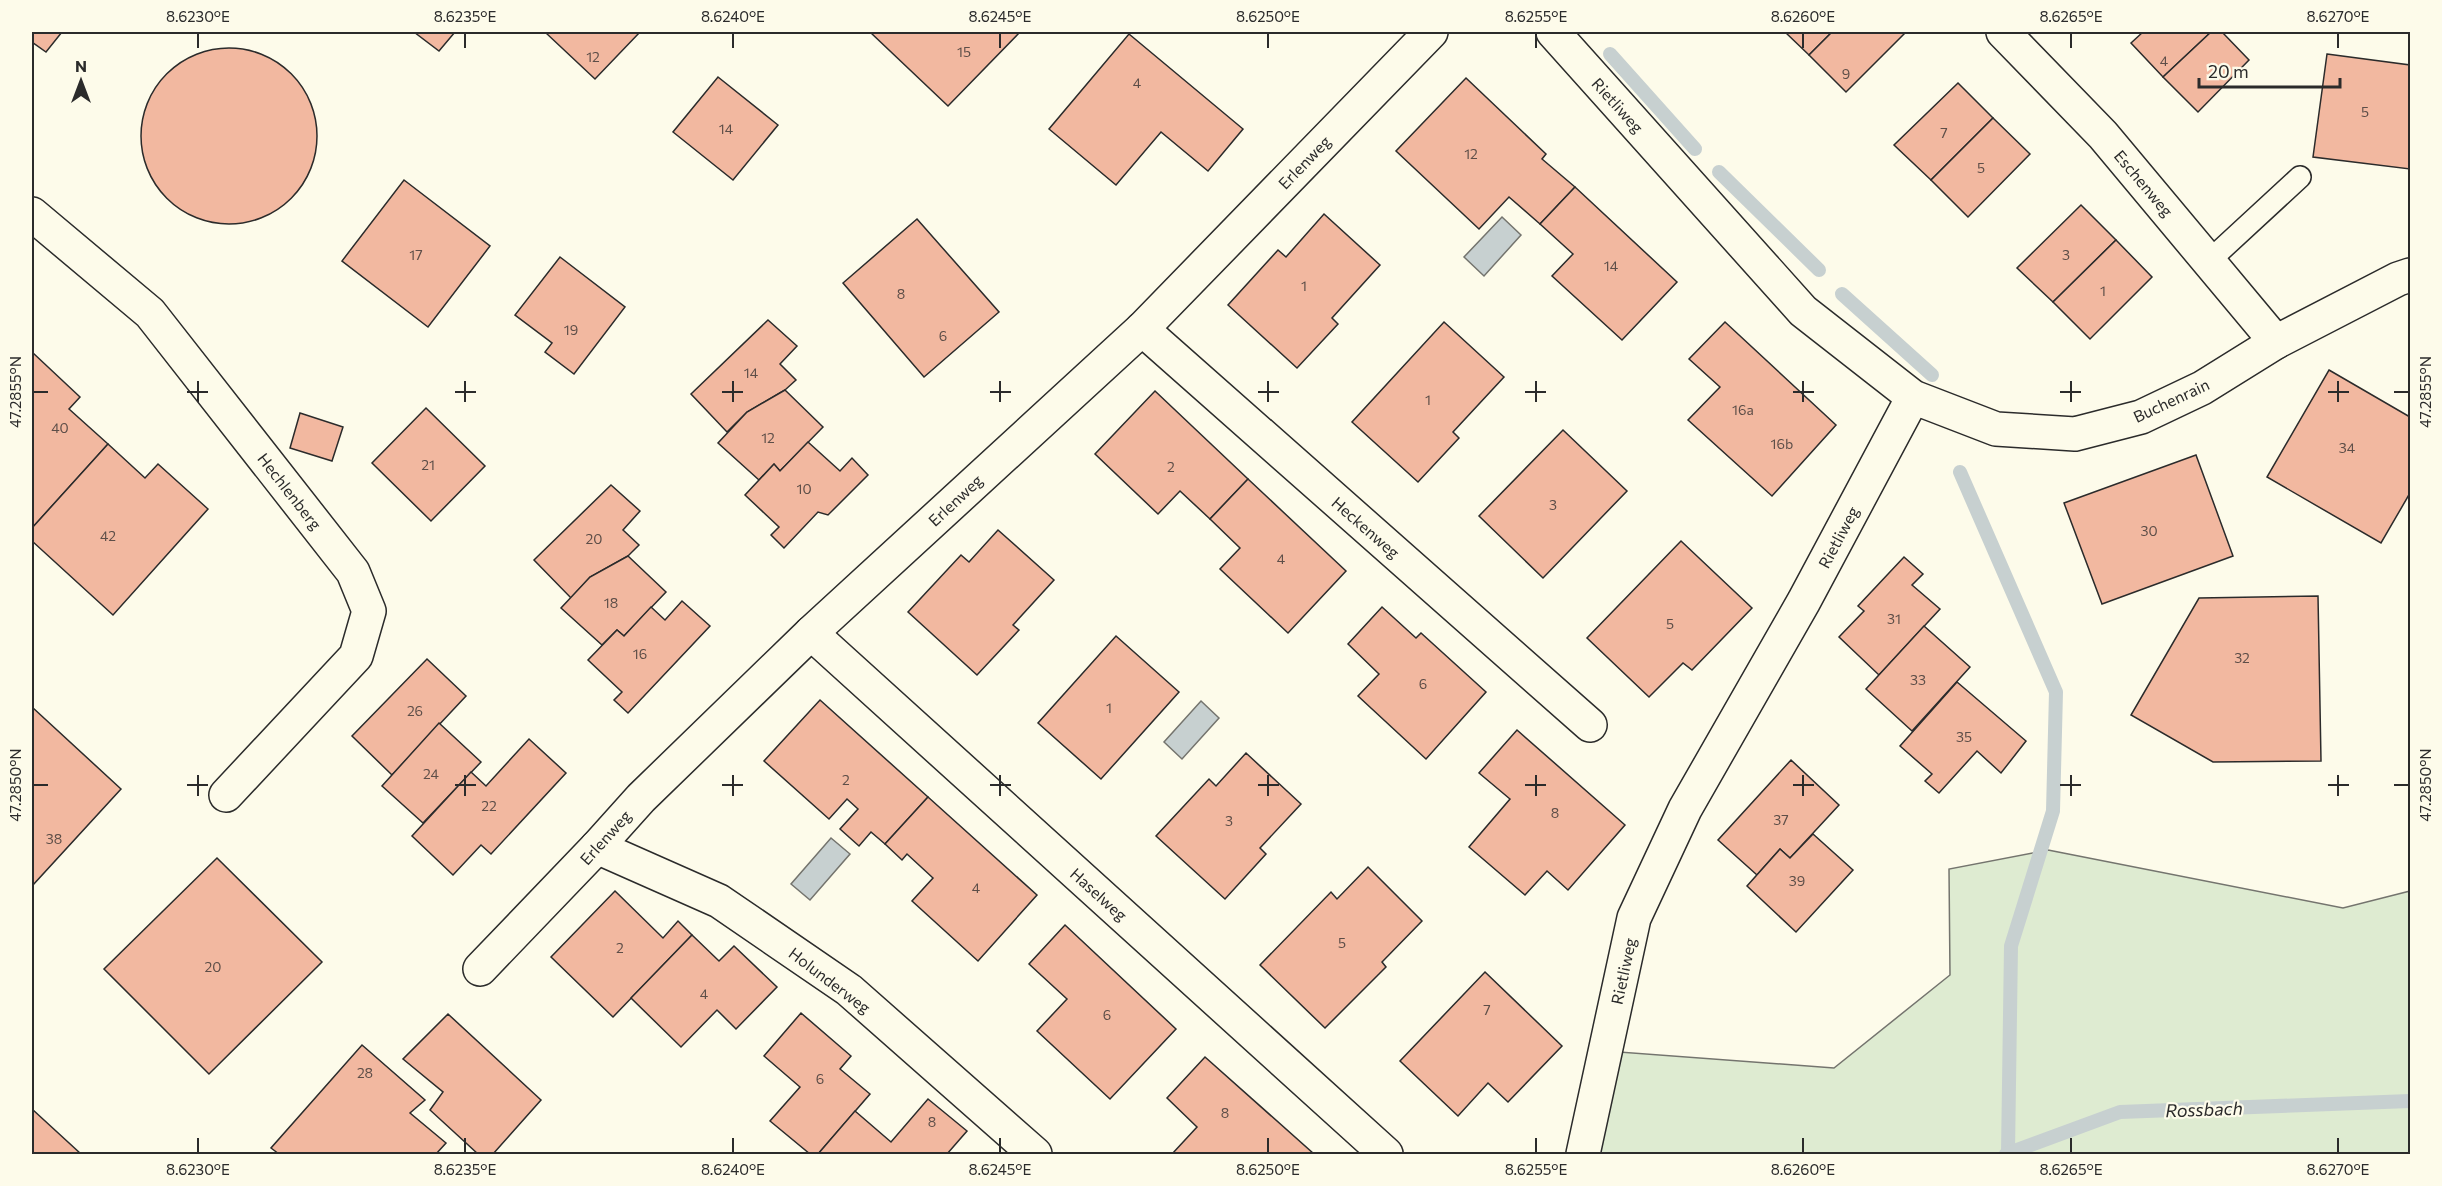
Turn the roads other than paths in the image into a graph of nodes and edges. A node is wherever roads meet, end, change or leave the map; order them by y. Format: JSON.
{"nodes":[{"id":1,"x":1431,"y":32,"type":"edge"},
{"id":2,"x":1552,"y":32,"type":"edge"},
{"id":3,"x":2003,"y":32,"type":"edge"},
{"id":4,"x":2301,"y":177,"type":"dead end"},
{"id":5,"x":32,"y":214,"type":"edge"},
{"id":6,"x":2209,"y":261,"type":"junction"},
{"id":7,"x":2410,"y":275,"type":"edge"},
{"id":8,"x":1142,"y":329,"type":"junction"},
{"id":9,"x":2276,"y":342,"type":"junction"},
{"id":10,"x":1913,"y":397,"type":"junction"},
{"id":11,"x":812,"y":633,"type":"junction"},
{"id":12,"x":1590,"y":726,"type":"dead end"},
{"id":13,"x":226,"y":795,"type":"dead end"},
{"id":14,"x":597,"y":847,"type":"junction"},
{"id":15,"x":480,"y":969,"type":"dead end"},
{"id":16,"x":1035,"y":1155,"type":"edge"},
{"id":17,"x":1386,"y":1155,"type":"edge"},
{"id":18,"x":1583,"y":1155,"type":"edge"}],
"edges":[{"from":1,"to":8,"type":"street","name":"Erlenweg"},
{"from":2,"to":10,"type":"street","name":"Rietliweg"},
{"from":3,"to":6,"type":"street","name":"Eschenweg"},
{"from":4,"to":6,"type":"lane"},
{"from":5,"to":13,"type":"street","name":"Hechlenberg"},
{"from":6,"to":9,"type":"street","name":"Eschenweg"},
{"from":7,"to":9,"type":"street","name":"Buchenrain"},
{"from":8,"to":11,"type":"street","name":"Erlenweg"},
{"from":8,"to":12,"type":"street","name":"Heckenweg"},
{"from":9,"to":10,"type":"street","name":"Buchenrain"},
{"from":10,"to":18,"type":"street","name":"Rietliweg"},
{"from":11,"to":14,"type":"street","name":"Erlenweg"},
{"from":11,"to":17,"type":"street","name":"Haselweg"},
{"from":14,"to":15,"type":"street","name":"Erlenweg"},
{"from":14,"to":16,"type":"street","name":"Holunderweg"}]}
